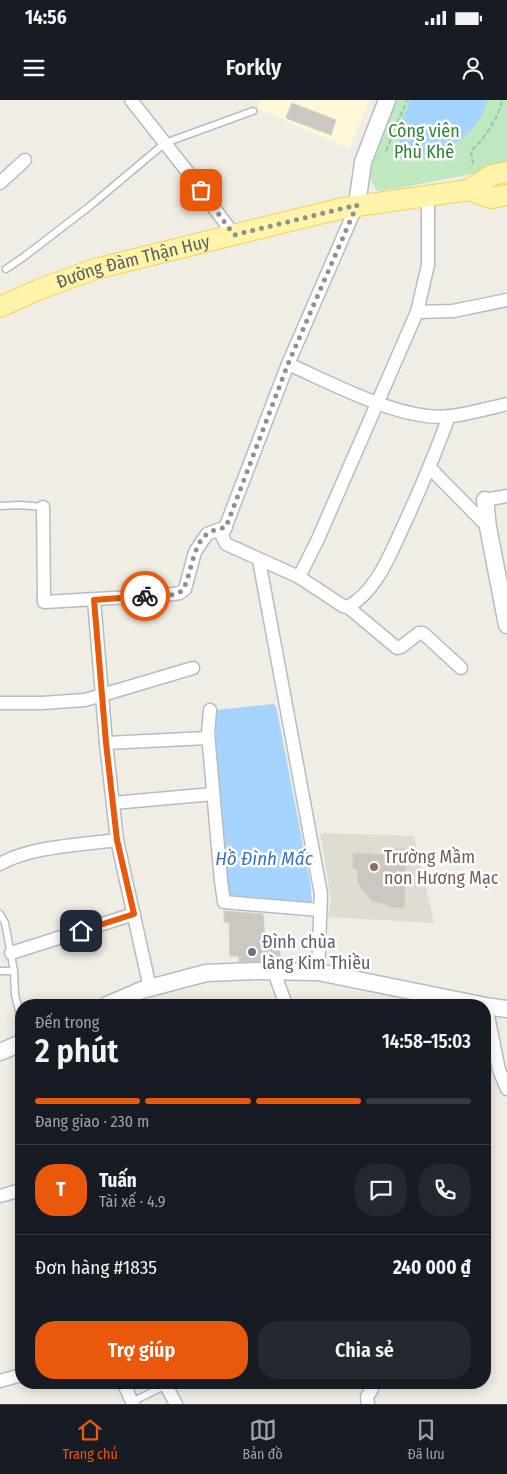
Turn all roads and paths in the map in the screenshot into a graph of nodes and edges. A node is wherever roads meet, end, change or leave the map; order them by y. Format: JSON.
{"nodes":[{"id":1,"x":131,"y":100,"type":"edge"},
{"id":2,"x":387,"y":100,"type":"edge"},
{"id":3,"x":406,"y":100,"type":"edge"},
{"id":4,"x":502,"y":100,"type":"edge"},
{"id":5,"x":253,"y":111,"type":"dead end"},
{"id":6,"x":165,"y":143,"type":"junction"},
{"id":7,"x":386,"y":151,"type":"dead end"},
{"id":8,"x":25,"y":160,"type":"dead end"},
{"id":9,"x":473,"y":164,"type":"dead end"},
{"id":10,"x":507,"y":172,"type":"edge"},
{"id":11,"x":0,"y":183,"type":"edge"},
{"id":12,"x":469,"y":190,"type":"junction"},
{"id":13,"x":507,"y":194,"type":"edge"},
{"id":14,"x":428,"y":196,"type":"junction"},
{"id":15,"x":357,"y":205,"type":"junction"},
{"id":16,"x":234,"y":235,"type":"junction"},
{"id":17,"x":6,"y":269,"type":"dead end"},
{"id":18,"x":507,"y":300,"type":"edge"},
{"id":19,"x":0,"y":307,"type":"edge"},
{"id":20,"x":417,"y":312,"type":"junction"},
{"id":21,"x":288,"y":364,"type":"junction"},
{"id":22,"x":377,"y":403,"type":"junction"},
{"id":23,"x":507,"y":404,"type":"edge"},
{"id":24,"x":449,"y":416,"type":"junction"},
{"id":25,"x":430,"y":468,"type":"junction"},
{"id":26,"x":507,"y":496,"type":"edge"},
{"id":27,"x":485,"y":500,"type":"joint"},
{"id":28,"x":0,"y":506,"type":"edge"},
{"id":29,"x":43,"y":507,"type":"joint"},
{"id":30,"x":226,"y":527,"type":"junction"},
{"id":31,"x":488,"y":527,"type":"junction"},
{"id":32,"x":259,"y":560,"type":"junction"},
{"id":33,"x":298,"y":577,"type":"junction"},
{"id":34,"x":94,"y":600,"type":"junction"},
{"id":35,"x":348,"y":607,"type":"junction"},
{"id":36,"x":507,"y":625,"type":"edge"},
{"id":37,"x":193,"y":668,"type":"dead end"},
{"id":38,"x":461,"y":668,"type":"dead end"},
{"id":39,"x":103,"y":694,"type":"junction"},
{"id":40,"x":0,"y":703,"type":"edge"},
{"id":41,"x":210,"y":710,"type":"dead end"},
{"id":42,"x":208,"y":738,"type":"junction"},
{"id":43,"x":106,"y":743,"type":"junction"},
{"id":44,"x":212,"y":794,"type":"junction"},
{"id":45,"x":113,"y":803,"type":"junction"},
{"id":46,"x":117,"y":840,"type":"junction"},
{"id":47,"x":0,"y":864,"type":"edge"},
{"id":48,"x":320,"y":910,"type":"junction"},
{"id":49,"x":0,"y":914,"type":"edge"},
{"id":50,"x":134,"y":914,"type":"junction"},
{"id":51,"x":11,"y":953,"type":"junction"},
{"id":52,"x":0,"y":971,"type":"edge"},
{"id":53,"x":14,"y":971,"type":"junction"},
{"id":54,"x":274,"y":972,"type":"junction"},
{"id":55,"x":318,"y":972,"type":"junction"},
{"id":56,"x":150,"y":988,"type":"junction"},
{"id":57,"x":16,"y":999,"type":"edge"},
{"id":58,"x":122,"y":999,"type":"edge"},
{"id":59,"x":284,"y":999,"type":"edge"},
{"id":60,"x":450,"y":999,"type":"edge"},
{"id":61,"x":491,"y":1007,"type":"edge"},
{"id":62,"x":507,"y":1009,"type":"edge"},
{"id":63,"x":491,"y":1036,"type":"edge"},
{"id":64,"x":15,"y":1046,"type":"edge"},
{"id":65,"x":0,"y":1052,"type":"edge"},
{"id":66,"x":507,"y":1088,"type":"edge"},
{"id":67,"x":15,"y":1192,"type":"edge"},
{"id":68,"x":0,"y":1196,"type":"edge"},
{"id":69,"x":15,"y":1377,"type":"edge"},
{"id":70,"x":0,"y":1381,"type":"edge"},
{"id":71,"x":126,"y":1389,"type":"edge"},
{"id":72,"x":156,"y":1389,"type":"edge"},
{"id":73,"x":168,"y":1389,"type":"edge"},
{"id":74,"x":372,"y":1389,"type":"edge"},
{"id":75,"x":132,"y":1403,"type":"edge"},
{"id":76,"x":176,"y":1404,"type":"edge"},
{"id":77,"x":368,"y":1404,"type":"edge"}],
"edges":[{"from":1,"to":6,"type":"street"},
{"from":2,"to":15,"type":"street"},
{"from":3,"to":7,"type":"path"},
{"from":4,"to":9,"type":"path"},
{"from":5,"to":6,"type":"lane"},
{"from":6,"to":16,"type":"street"},
{"from":6,"to":17,"type":"lane"},
{"from":8,"to":11,"type":"street"},
{"from":10,"to":12,"type":"main road"},
{"from":12,"to":13,"type":"main road"},
{"from":12,"to":14,"type":"main road","name":"Đường Đàm Thận Huy"},
{"from":14,"to":15,"type":"main road","name":"Đường Đàm Thận Huy"},
{"from":14,"to":20,"type":"street"},
{"from":15,"to":16,"type":"main road","name":"Đường Đàm Thận Huy"},
{"from":15,"to":21,"type":"street"},
{"from":16,"to":19,"type":"main road","name":"Đường Đàm Thận Huy"},
{"from":18,"to":20,"type":"street"},
{"from":20,"to":22,"type":"street"},
{"from":21,"to":22,"type":"street"},
{"from":21,"to":30,"type":"street"},
{"from":22,"to":24,"type":"street"},
{"from":22,"to":33,"type":"street"},
{"from":23,"to":24,"type":"street"},
{"from":24,"to":25,"type":"street"},
{"from":25,"to":31,"type":"street"},
{"from":25,"to":35,"type":"street"},
{"from":26,"to":27,"type":"street"},
{"from":27,"to":31,"type":"street"},
{"from":28,"to":29,"type":"lane"},
{"from":29,"to":34,"type":"street"},
{"from":30,"to":32,"type":"street"},
{"from":30,"to":34,"type":"street"},
{"from":31,"to":36,"type":"street"},
{"from":32,"to":33,"type":"street"},
{"from":32,"to":48,"type":"street"},
{"from":33,"to":35,"type":"street"},
{"from":34,"to":39,"type":"street"},
{"from":35,"to":38,"type":"street"},
{"from":37,"to":39,"type":"street"},
{"from":39,"to":40,"type":"street"},
{"from":39,"to":43,"type":"street"},
{"from":41,"to":42,"type":"street"},
{"from":42,"to":43,"type":"street"},
{"from":42,"to":44,"type":"street"},
{"from":43,"to":45,"type":"street"},
{"from":44,"to":45,"type":"street"},
{"from":44,"to":48,"type":"street"},
{"from":45,"to":46,"type":"street"},
{"from":46,"to":47,"type":"street"},
{"from":46,"to":50,"type":"street"},
{"from":48,"to":55,"type":"street"},
{"from":49,"to":51,"type":"lane"},
{"from":50,"to":51,"type":"street"},
{"from":50,"to":56,"type":"street"},
{"from":51,"to":53,"type":"lane"},
{"from":52,"to":53,"type":"lane"},
{"from":53,"to":57,"type":"lane"},
{"from":54,"to":55,"type":"street"},
{"from":54,"to":56,"type":"street"},
{"from":54,"to":59,"type":"street"},
{"from":55,"to":60,"type":"street"},
{"from":56,"to":58,"type":"street"},
{"from":61,"to":62,"type":"street"},
{"from":63,"to":66,"type":"street"},
{"from":64,"to":65,"type":"street"},
{"from":67,"to":68,"type":"street"},
{"from":69,"to":70,"type":"street"},
{"from":71,"to":75,"type":"street"},
{"from":72,"to":75,"type":"lane"},
{"from":73,"to":76,"type":"street"},
{"from":74,"to":77,"type":"street"}]}
